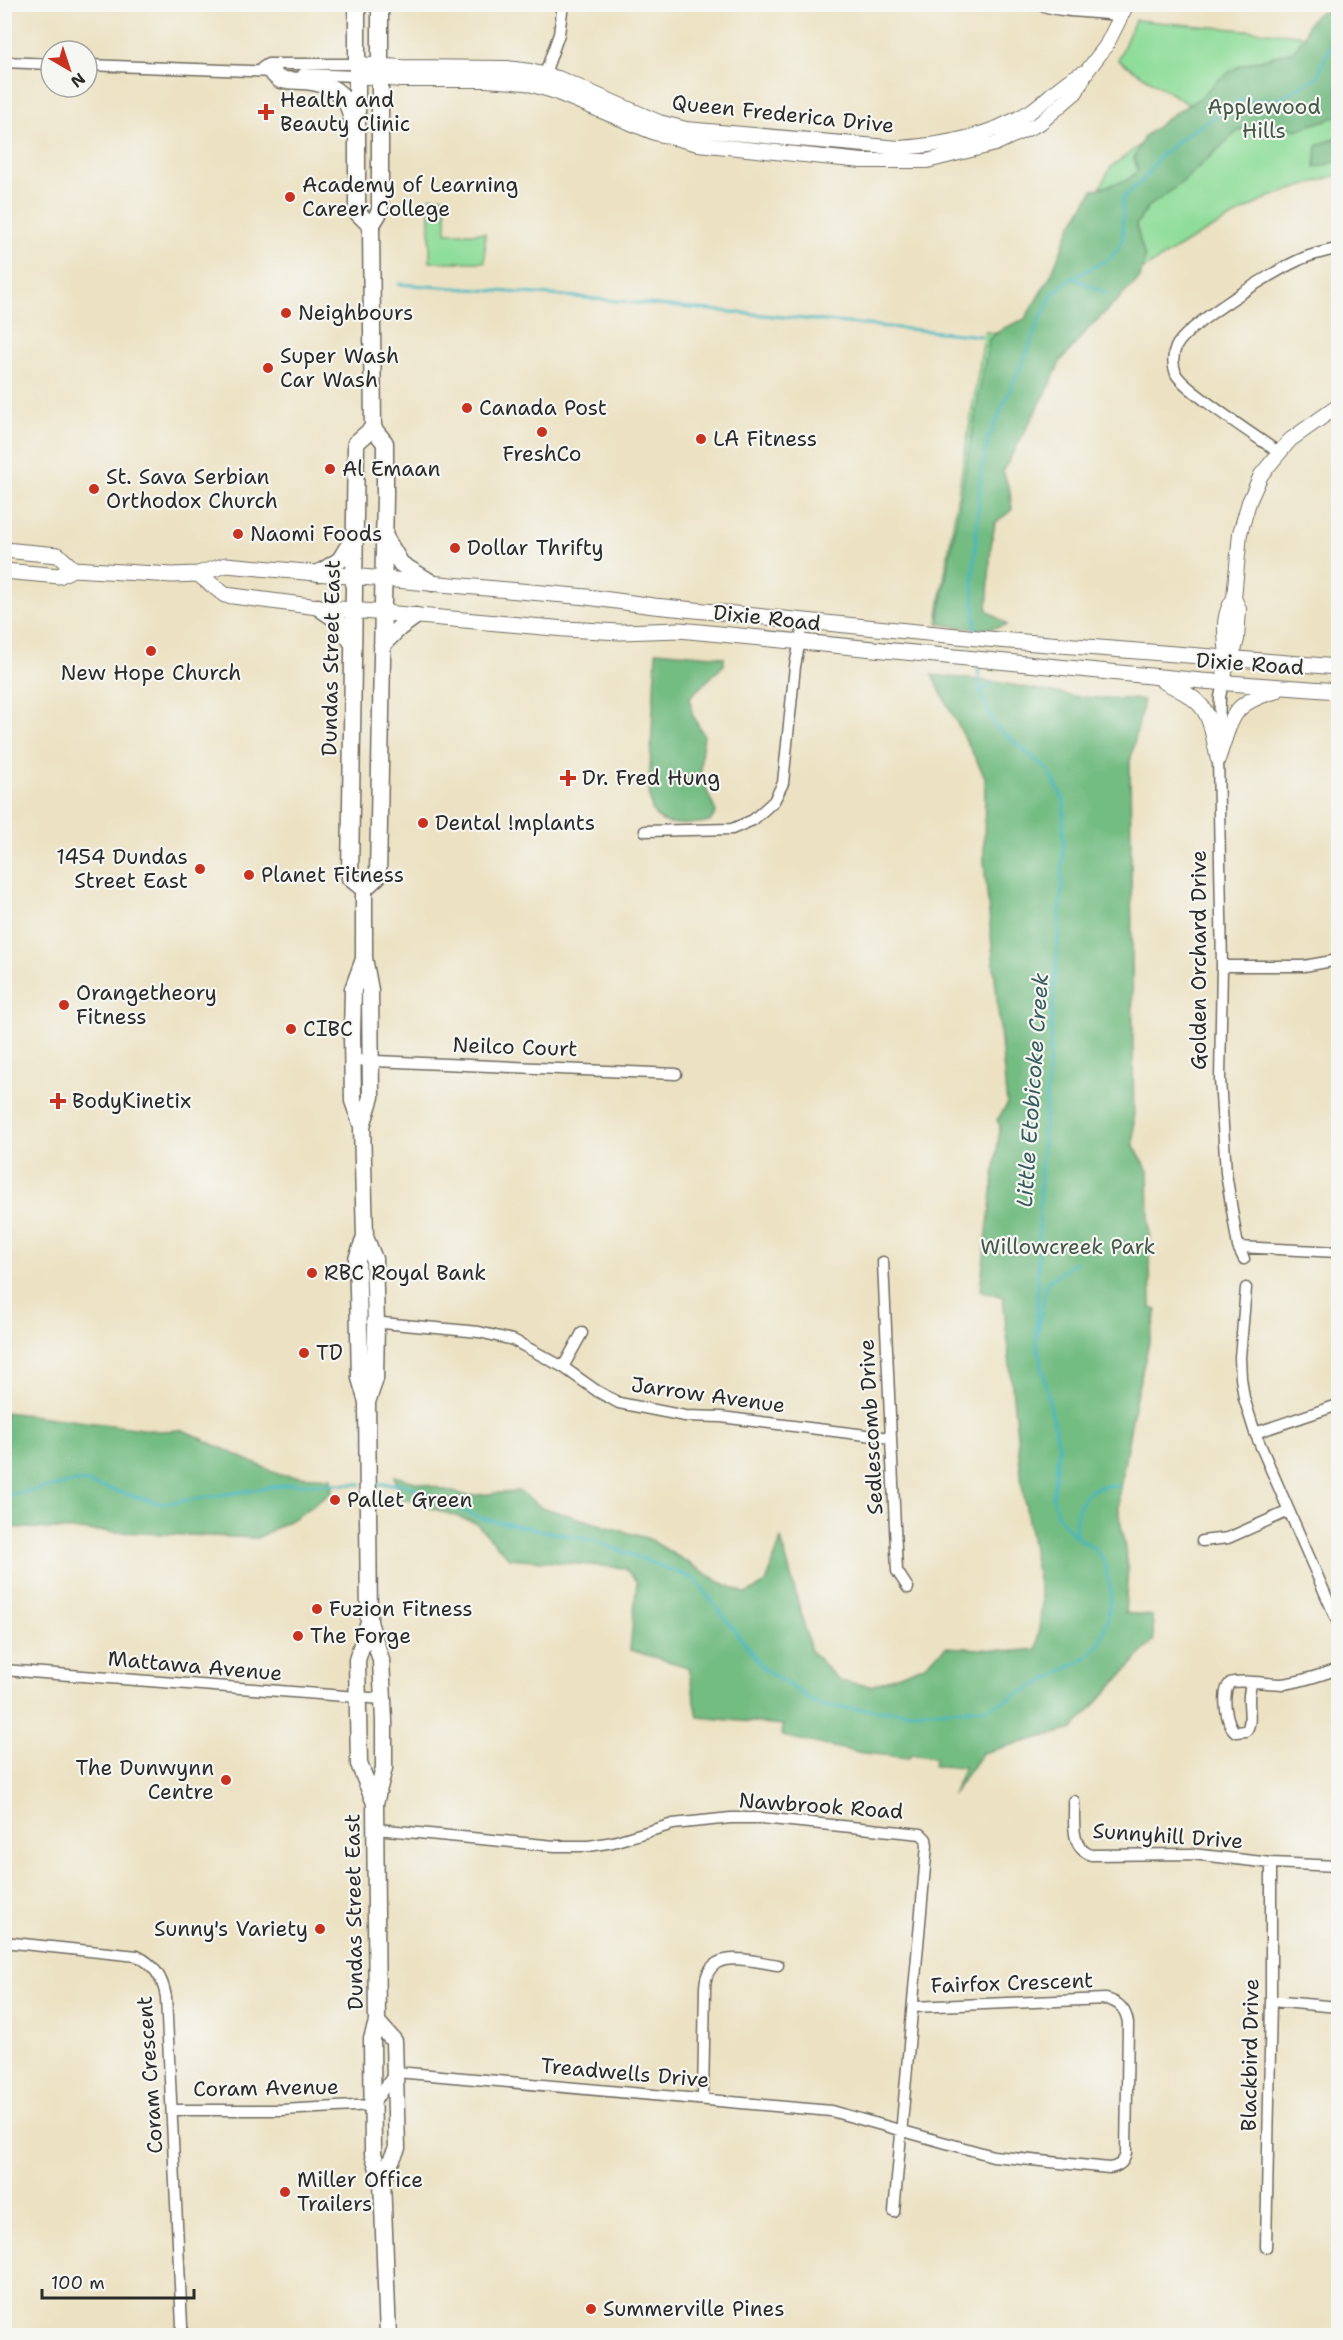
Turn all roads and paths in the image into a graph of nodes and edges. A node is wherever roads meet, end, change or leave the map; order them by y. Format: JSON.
{"nodes":[{"id":1,"x":357,"y":4,"type":"edge"},
{"id":2,"x":380,"y":4,"type":"edge"},
{"id":3,"x":564,"y":4,"type":"edge"},
{"id":4,"x":1038,"y":4,"type":"edge"},
{"id":5,"x":1124,"y":10,"type":"edge"},
{"id":6,"x":4,"y":62,"type":"edge"},
{"id":7,"x":39,"y":63,"type":"edge"},
{"id":8,"x":99,"y":65,"type":"edge"},
{"id":9,"x":357,"y":70,"type":"junction"},
{"id":10,"x":263,"y":71,"type":"junction"},
{"id":11,"x":380,"y":72,"type":"junction"},
{"id":12,"x":543,"y":80,"type":"junction"},
{"id":13,"x":357,"y":145,"type":"junction"},
{"id":14,"x":371,"y":226,"type":"junction"},
{"id":15,"x":1338,"y":248,"type":"edge"},
{"id":16,"x":1338,"y":406,"type":"edge"},
{"id":17,"x":373,"y":428,"type":"junction"},
{"id":18,"x":1278,"y":452,"type":"junction"},
{"id":19,"x":356,"y":534,"type":"junction"},
{"id":20,"x":384,"y":535,"type":"junction"},
{"id":21,"x":4,"y":550,"type":"edge"},
{"id":22,"x":73,"y":569,"type":"junction"},
{"id":23,"x":4,"y":572,"type":"edge"},
{"id":24,"x":319,"y":573,"type":"junction"},
{"id":25,"x":198,"y":574,"type":"junction"},
{"id":26,"x":355,"y":576,"type":"junction"},
{"id":27,"x":383,"y":579,"type":"junction"},
{"id":28,"x":432,"y":583,"type":"junction"},
{"id":29,"x":318,"y":607,"type":"junction"},
{"id":30,"x":354,"y":610,"type":"junction"},
{"id":31,"x":382,"y":613,"type":"junction"},
{"id":32,"x":416,"y":616,"type":"junction"},
{"id":33,"x":804,"y":620,"type":"junction"},
{"id":34,"x":799,"y":643,"type":"junction"},
{"id":35,"x":354,"y":645,"type":"junction"},
{"id":36,"x":382,"y":645,"type":"junction"},
{"id":37,"x":1227,"y":658,"type":"junction"},
{"id":38,"x":1338,"y":667,"type":"edge"},
{"id":39,"x":1155,"y":677,"type":"junction"},
{"id":40,"x":1223,"y":682,"type":"junction"},
{"id":41,"x":1290,"y":688,"type":"junction"},
{"id":42,"x":1338,"y":691,"type":"edge"},
{"id":43,"x":1218,"y":758,"type":"junction"},
{"id":44,"x":645,"y":831,"type":"dead end"},
{"id":45,"x":364,"y":889,"type":"junction"},
{"id":46,"x":364,"y":958,"type":"junction"},
{"id":47,"x":1338,"y":960,"type":"edge"},
{"id":48,"x":1222,"y":966,"type":"junction"},
{"id":49,"x":352,"y":1060,"type":"junction"},
{"id":50,"x":370,"y":1062,"type":"junction"},
{"id":51,"x":676,"y":1074,"type":"dead end"},
{"id":52,"x":362,"y":1126,"type":"junction"},
{"id":53,"x":365,"y":1237,"type":"junction"},
{"id":54,"x":1238,"y":1246,"type":"junction"},
{"id":55,"x":1338,"y":1252,"type":"edge"},
{"id":56,"x":1244,"y":1259,"type":"dead end"},
{"id":57,"x":883,"y":1262,"type":"dead end"},
{"id":58,"x":1246,"y":1288,"type":"dead end"},
{"id":59,"x":358,"y":1320,"type":"junction"},
{"id":60,"x":376,"y":1323,"type":"junction"},
{"id":61,"x":582,"y":1333,"type":"dead end"},
{"id":62,"x":563,"y":1366,"type":"junction"},
{"id":63,"x":367,"y":1402,"type":"junction"},
{"id":64,"x":1338,"y":1405,"type":"edge"},
{"id":65,"x":1256,"y":1433,"type":"junction"},
{"id":66,"x":890,"y":1438,"type":"junction"},
{"id":67,"x":1289,"y":1511,"type":"junction"},
{"id":68,"x":1202,"y":1541,"type":"dead end"},
{"id":69,"x":908,"y":1588,"type":"dead end"},
{"id":70,"x":369,"y":1622,"type":"junction"},
{"id":71,"x":1338,"y":1623,"type":"edge"},
{"id":72,"x":1338,"y":1669,"type":"edge"},
{"id":73,"x":4,"y":1670,"type":"edge"},
{"id":74,"x":1252,"y":1683,"type":"junction"},
{"id":75,"x":358,"y":1698,"type":"junction"},
{"id":76,"x":383,"y":1699,"type":"junction"},
{"id":77,"x":1074,"y":1801,"type":"dead end"},
{"id":78,"x":375,"y":1803,"type":"junction"},
{"id":79,"x":376,"y":1829,"type":"junction"},
{"id":80,"x":1271,"y":1863,"type":"junction"},
{"id":81,"x":1338,"y":1866,"type":"edge"},
{"id":82,"x":4,"y":1942,"type":"edge"},
{"id":83,"x":778,"y":1965,"type":"dead end"},
{"id":84,"x":1271,"y":2001,"type":"junction"},
{"id":85,"x":913,"y":2007,"type":"junction"},
{"id":86,"x":1338,"y":2007,"type":"edge"},
{"id":87,"x":377,"y":2022,"type":"junction"},
{"id":88,"x":395,"y":2072,"type":"junction"},
{"id":89,"x":703,"y":2099,"type":"junction"},
{"id":90,"x":366,"y":2106,"type":"junction"},
{"id":91,"x":173,"y":2110,"type":"junction"},
{"id":92,"x":901,"y":2131,"type":"junction"},
{"id":93,"x":382,"y":2180,"type":"junction"},
{"id":94,"x":894,"y":2212,"type":"dead end"},
{"id":95,"x":1266,"y":2247,"type":"dead end"},
{"id":96,"x":180,"y":2336,"type":"edge"},
{"id":97,"x":388,"y":2336,"type":"edge"}],
"edges":[{"from":1,"to":9,"type":"main road"},
{"from":2,"to":11,"type":"main road"},
{"from":3,"to":12,"type":"street"},
{"from":4,"to":5,"type":"street"},
{"from":5,"to":12,"type":"street","name":"Queen Frederica Drive"},
{"from":6,"to":7,"type":"street"},
{"from":8,"to":10,"type":"street"},
{"from":9,"to":10,"type":"street"},
{"from":9,"to":11,"type":"street","name":"Queen Frederica Drive"},
{"from":9,"to":13,"type":"main road"},
{"from":10,"to":13,"type":"main road"},
{"from":11,"to":12,"type":"street","name":"Queen Frederica Drive"},
{"from":11,"to":14,"type":"main road"},
{"from":13,"to":14,"type":"main road"},
{"from":14,"to":17,"type":"main road"},
{"from":15,"to":18,"type":"street"},
{"from":16,"to":18,"type":"street","name":"Golden Orchard Drive"},
{"from":17,"to":19,"type":"main road","name":"Dundas Street East"},
{"from":17,"to":20,"type":"main road"},
{"from":18,"to":37,"type":"street","name":"Golden Orchard Drive"},
{"from":19,"to":24,"type":"main road"},
{"from":19,"to":26,"type":"main road","name":"Dundas Street East"},
{"from":20,"to":27,"type":"main road"},
{"from":20,"to":28,"type":"main road"},
{"from":21,"to":22,"type":"main road","name":"Dixie Road"},
{"from":22,"to":23,"type":"main road","name":"Dixie Road"},
{"from":22,"to":25,"type":"main road","name":"Dixie Road"},
{"from":24,"to":25,"type":"main road","name":"Dixie Road"},
{"from":24,"to":26,"type":"main road","name":"Dixie Road"},
{"from":25,"to":29,"type":"main road","name":"Dixie Road"},
{"from":26,"to":27,"type":"main road","name":"Dixie Road"},
{"from":26,"to":30,"type":"main road","name":"Dundas Street East"},
{"from":27,"to":28,"type":"main road","name":"Dixie Road"},
{"from":27,"to":31,"type":"main road"},
{"from":28,"to":33,"type":"main road","name":"Dixie Road"},
{"from":29,"to":30,"type":"main road","name":"Dixie Road"},
{"from":29,"to":35,"type":"main road"},
{"from":30,"to":31,"type":"main road","name":"Dixie Road"},
{"from":30,"to":35,"type":"main road","name":"Dundas Street East"},
{"from":31,"to":32,"type":"main road","name":"Dixie Road"},
{"from":31,"to":36,"type":"main road"},
{"from":32,"to":34,"type":"main road","name":"Dixie Road"},
{"from":32,"to":36,"type":"main road"},
{"from":33,"to":34,"type":"street"},
{"from":33,"to":37,"type":"main road","name":"Dixie Road"},
{"from":34,"to":39,"type":"main road","name":"Dixie Road"},
{"from":34,"to":44,"type":"street"},
{"from":35,"to":45,"type":"main road","name":"Dundas Street East"},
{"from":36,"to":45,"type":"main road"},
{"from":37,"to":38,"type":"main road","name":"Dixie Road"},
{"from":37,"to":40,"type":"street","name":"Golden Orchard Drive"},
{"from":39,"to":40,"type":"main road","name":"Dixie Road"},
{"from":39,"to":43,"type":"main road"},
{"from":40,"to":41,"type":"main road","name":"Dixie Road"},
{"from":40,"to":43,"type":"street","name":"Golden Orchard Drive"},
{"from":41,"to":42,"type":"main road","name":"Dixie Road"},
{"from":41,"to":43,"type":"main road"},
{"from":43,"to":48,"type":"street","name":"Golden Orchard Drive"},
{"from":45,"to":46,"type":"main road","name":"Dundas Street East"},
{"from":46,"to":49,"type":"main road","name":"Dundas Street East"},
{"from":46,"to":50,"type":"main road","name":"Dundas Street East"},
{"from":47,"to":48,"type":"street"},
{"from":48,"to":54,"type":"street","name":"Golden Orchard Drive"},
{"from":49,"to":50,"type":"street","name":"Neilco Court"},
{"from":49,"to":52,"type":"main road","name":"Dundas Street East"},
{"from":50,"to":51,"type":"street","name":"Neilco Court"},
{"from":50,"to":52,"type":"main road","name":"Dundas Street East"},
{"from":52,"to":53,"type":"main road","name":"Dundas Street East"},
{"from":53,"to":59,"type":"main road","name":"Dundas Street East"},
{"from":53,"to":60,"type":"main road","name":"Dundas Street East"},
{"from":54,"to":55,"type":"street"},
{"from":54,"to":56,"type":"street","name":"Golden Orchard Drive"},
{"from":57,"to":66,"type":"street","name":"Sedlescomb Drive"},
{"from":58,"to":65,"type":"street"},
{"from":59,"to":60,"type":"street","name":"Jarrow Avenue"},
{"from":59,"to":63,"type":"main road","name":"Dundas Street East"},
{"from":60,"to":62,"type":"street","name":"Jarrow Avenue"},
{"from":60,"to":63,"type":"main road","name":"Dundas Street East"},
{"from":61,"to":62,"type":"street"},
{"from":62,"to":66,"type":"street","name":"Jarrow Avenue"},
{"from":63,"to":70,"type":"main road","name":"Dundas Street East"},
{"from":64,"to":65,"type":"street"},
{"from":65,"to":67,"type":"street"},
{"from":66,"to":69,"type":"street","name":"Sedlescomb Drive"},
{"from":67,"to":68,"type":"street"},
{"from":67,"to":71,"type":"street"},
{"from":70,"to":75,"type":"main road","name":"Dundas Street East"},
{"from":70,"to":76,"type":"main road","name":"Dundas Street East"},
{"from":72,"to":74,"type":"street"},
{"from":73,"to":75,"type":"street","name":"Mattawa Avenue"},
{"from":74,"to":74,"type":"street"},
{"from":75,"to":76,"type":"street","name":"Mattawa Avenue"},
{"from":75,"to":78,"type":"main road","name":"Dundas Street East"},
{"from":76,"to":78,"type":"main road","name":"Dundas Street East"},
{"from":77,"to":80,"type":"street","name":"Sunnyhill Drive"},
{"from":78,"to":79,"type":"main road","name":"Dundas Street East"},
{"from":79,"to":85,"type":"street","name":"Nawbrook Road"},
{"from":79,"to":87,"type":"main road","name":"Dundas Street East"},
{"from":80,"to":81,"type":"street","name":"Sunnyhill Drive"},
{"from":80,"to":84,"type":"street","name":"Blackbird Drive"},
{"from":82,"to":91,"type":"street","name":"Coram Crescent"},
{"from":83,"to":89,"type":"street"},
{"from":84,"to":86,"type":"street"},
{"from":84,"to":95,"type":"street","name":"Blackbird Drive"},
{"from":85,"to":92,"type":"street","name":"Nawbrook Road"},
{"from":85,"to":92,"type":"street","name":"Fairfox Crescent"},
{"from":87,"to":88,"type":"main road","name":"Dundas Street East"},
{"from":87,"to":90,"type":"main road","name":"Dundas Street East"},
{"from":88,"to":89,"type":"street","name":"Treadwells Drive"},
{"from":88,"to":90,"type":"street"},
{"from":88,"to":93,"type":"main road","name":"Dundas Street East"},
{"from":89,"to":92,"type":"street","name":"Treadwells Drive"},
{"from":90,"to":91,"type":"street","name":"Coram Avenue"},
{"from":90,"to":93,"type":"main road","name":"Dundas Street East"},
{"from":91,"to":96,"type":"street","name":"Coram Crescent"},
{"from":92,"to":94,"type":"street","name":"Nawbrook Road"},
{"from":93,"to":97,"type":"main road","name":"Dundas Street East"}]}
